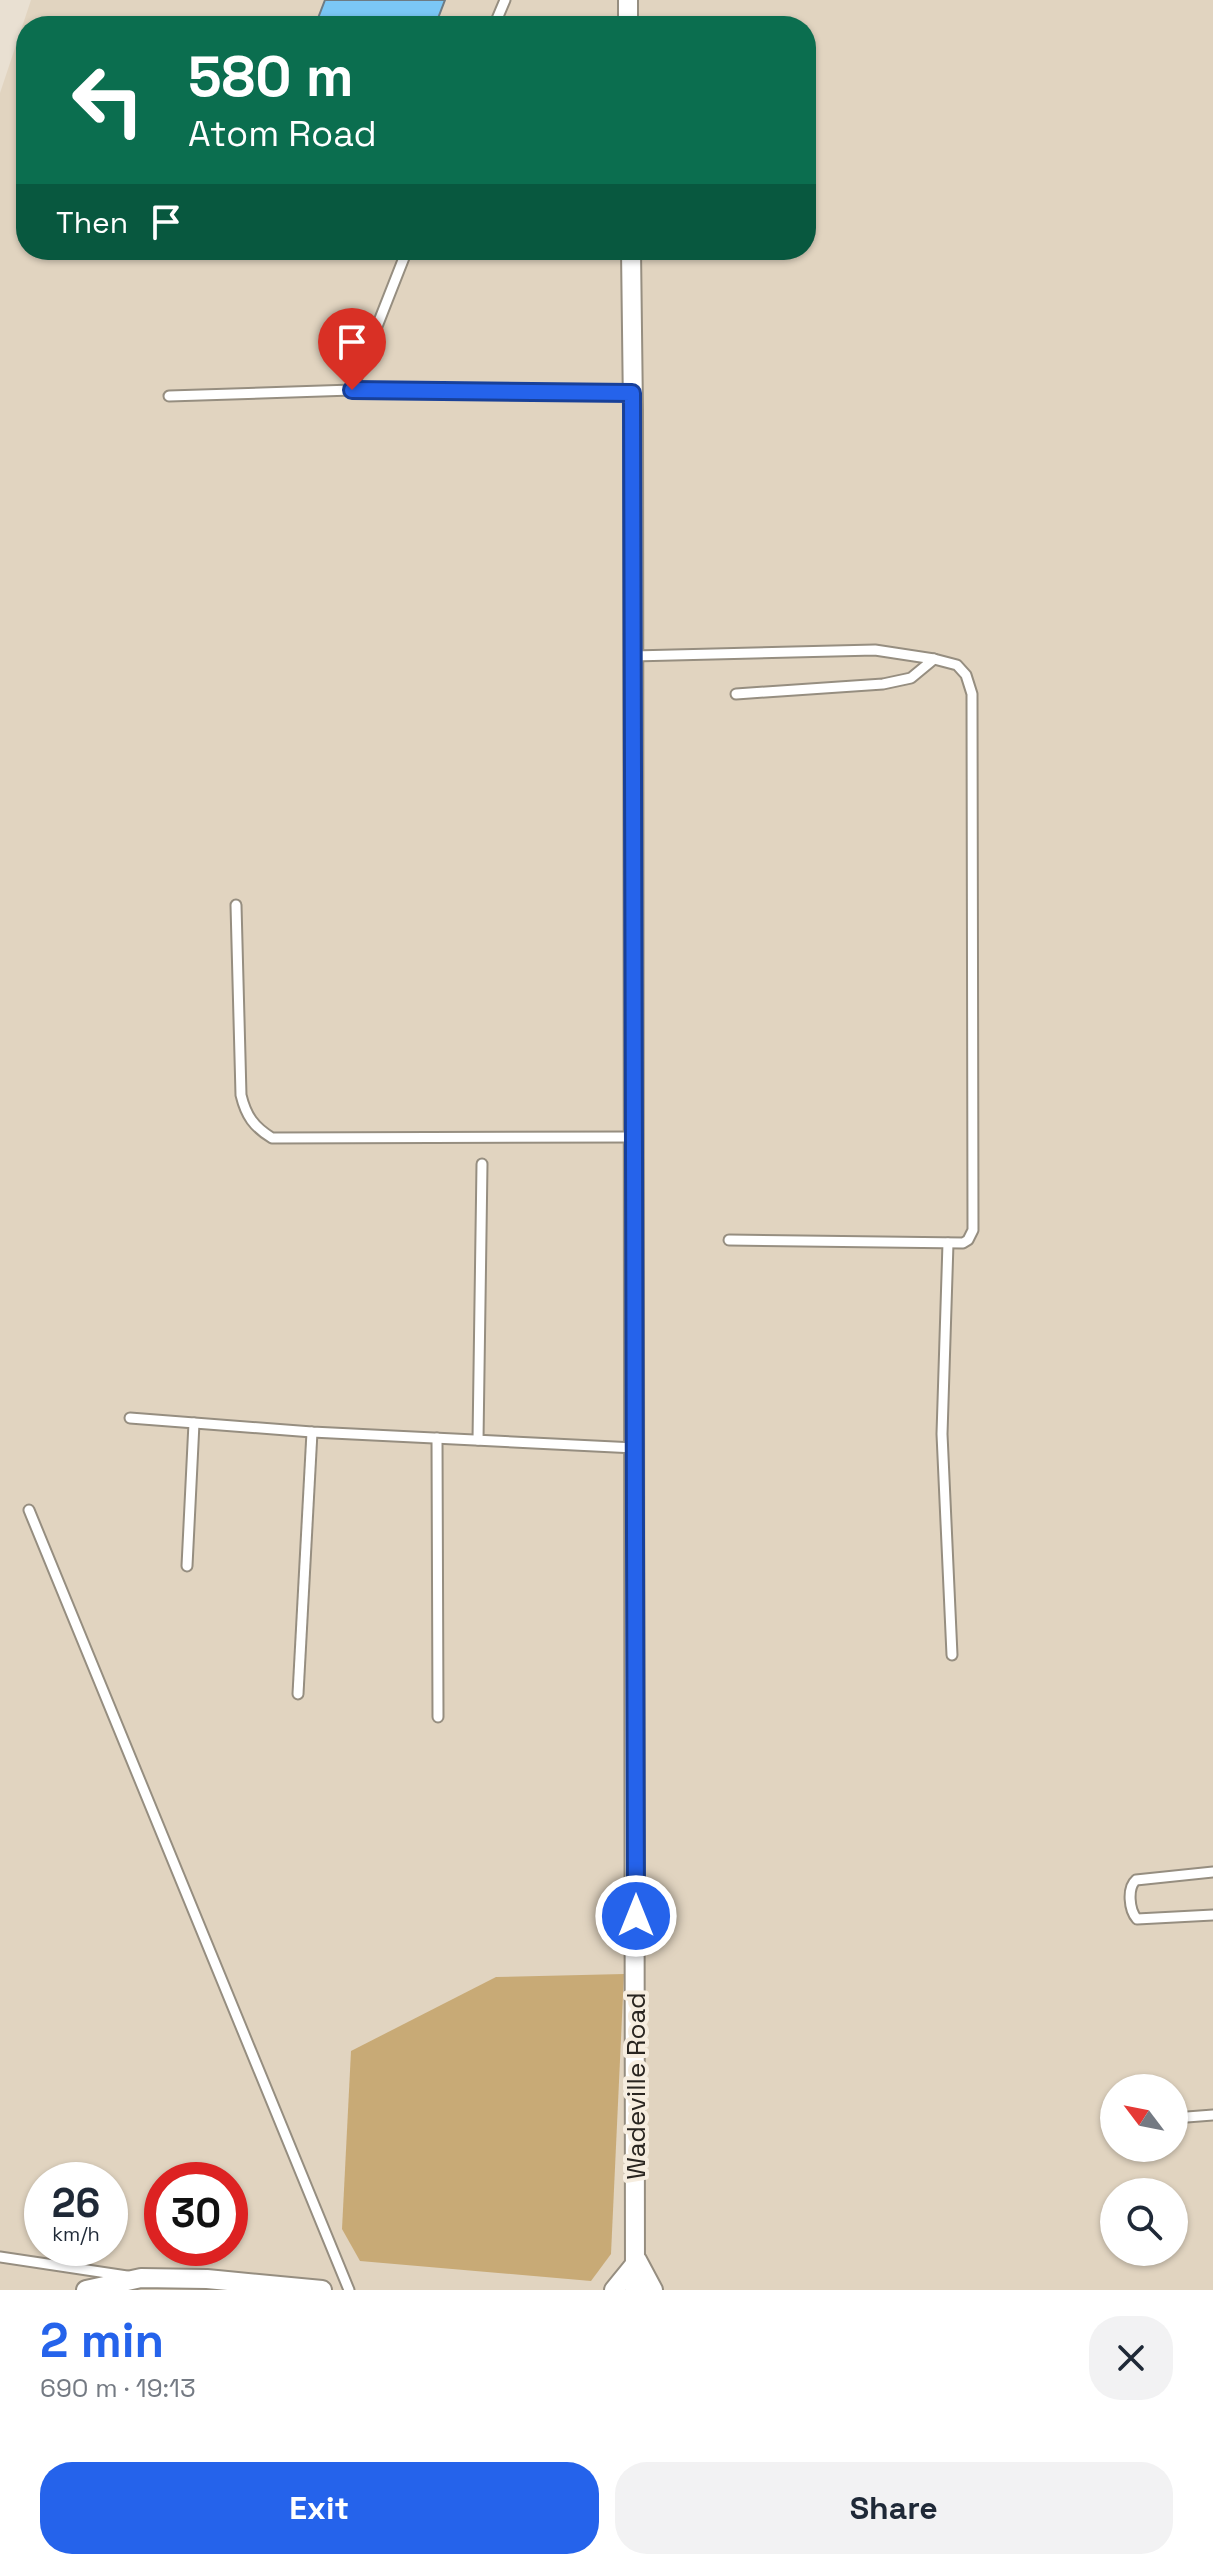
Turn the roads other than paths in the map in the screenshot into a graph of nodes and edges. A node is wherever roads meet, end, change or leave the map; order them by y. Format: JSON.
{"nodes":[{"id":1,"x":403,"y":260,"type":"edge"},
{"id":2,"x":631,"y":260,"type":"edge"},
{"id":3,"x":352,"y":390,"type":"junction"},
{"id":4,"x":632,"y":393,"type":"junction"},
{"id":5,"x":169,"y":396,"type":"dead end"},
{"id":6,"x":633,"y":656,"type":"junction"},
{"id":7,"x":934,"y":659,"type":"junction"},
{"id":8,"x":736,"y":694,"type":"dead end"},
{"id":9,"x":236,"y":905,"type":"dead end"},
{"id":10,"x":634,"y":1137,"type":"junction"},
{"id":11,"x":482,"y":1164,"type":"dead end"},
{"id":12,"x":729,"y":1240,"type":"dead end"},
{"id":13,"x":948,"y":1243,"type":"junction"},
{"id":14,"x":130,"y":1418,"type":"dead end"},
{"id":15,"x":194,"y":1423,"type":"junction"},
{"id":16,"x":312,"y":1432,"type":"junction"},
{"id":17,"x":437,"y":1438,"type":"junction"},
{"id":18,"x":478,"y":1440,"type":"junction"},
{"id":19,"x":635,"y":1448,"type":"junction"},
{"id":20,"x":29,"y":1510,"type":"dead end"},
{"id":21,"x":187,"y":1566,"type":"dead end"},
{"id":22,"x":952,"y":1655,"type":"dead end"},
{"id":23,"x":298,"y":1694,"type":"dead end"},
{"id":24,"x":438,"y":1717,"type":"dead end"},
{"id":25,"x":1213,"y":1872,"type":"edge"},
{"id":26,"x":1213,"y":1915,"type":"edge"},
{"id":27,"x":1213,"y":2115,"type":"edge"},
{"id":28,"x":1188,"y":2117,"type":"edge"},
{"id":29,"x":0,"y":2257,"type":"edge"},
{"id":30,"x":636,"y":2260,"type":"junction"},
{"id":31,"x":141,"y":2278,"type":"junction"},
{"id":32,"x":86,"y":2290,"type":"edge"},
{"id":33,"x":319,"y":2290,"type":"edge"},
{"id":34,"x":349,"y":2290,"type":"edge"},
{"id":35,"x":614,"y":2290,"type":"edge"},
{"id":36,"x":635,"y":2290,"type":"edge"},
{"id":37,"x":653,"y":2290,"type":"edge"}],
"edges":[{"from":1,"to":3,"type":"lane"},
{"from":2,"to":4,"type":"street","name":"Wadeville Road"},
{"from":3,"to":4,"type":"lane"},
{"from":3,"to":5,"type":"lane"},
{"from":4,"to":6,"type":"street","name":"Wadeville Road"},
{"from":6,"to":7,"type":"lane"},
{"from":6,"to":10,"type":"street","name":"Wadeville Road"},
{"from":7,"to":8,"type":"lane"},
{"from":7,"to":13,"type":"lane"},
{"from":9,"to":10,"type":"lane"},
{"from":10,"to":19,"type":"street","name":"Wadeville Road"},
{"from":11,"to":18,"type":"lane"},
{"from":12,"to":13,"type":"lane"},
{"from":13,"to":22,"type":"lane"},
{"from":14,"to":15,"type":"lane"},
{"from":15,"to":16,"type":"lane"},
{"from":15,"to":21,"type":"lane"},
{"from":16,"to":17,"type":"lane"},
{"from":16,"to":23,"type":"lane"},
{"from":17,"to":18,"type":"lane"},
{"from":17,"to":24,"type":"lane"},
{"from":18,"to":19,"type":"lane"},
{"from":19,"to":30,"type":"street","name":"Wadeville Road"},
{"from":20,"to":34,"type":"lane"},
{"from":25,"to":26,"type":"lane"},
{"from":27,"to":28,"type":"lane"},
{"from":29,"to":31,"type":"lane"},
{"from":30,"to":35,"type":"street"},
{"from":30,"to":36,"type":"street","name":"Wadeville Road"},
{"from":30,"to":37,"type":"street"},
{"from":31,"to":32,"type":"street"},
{"from":31,"to":33,"type":"street"}]}
